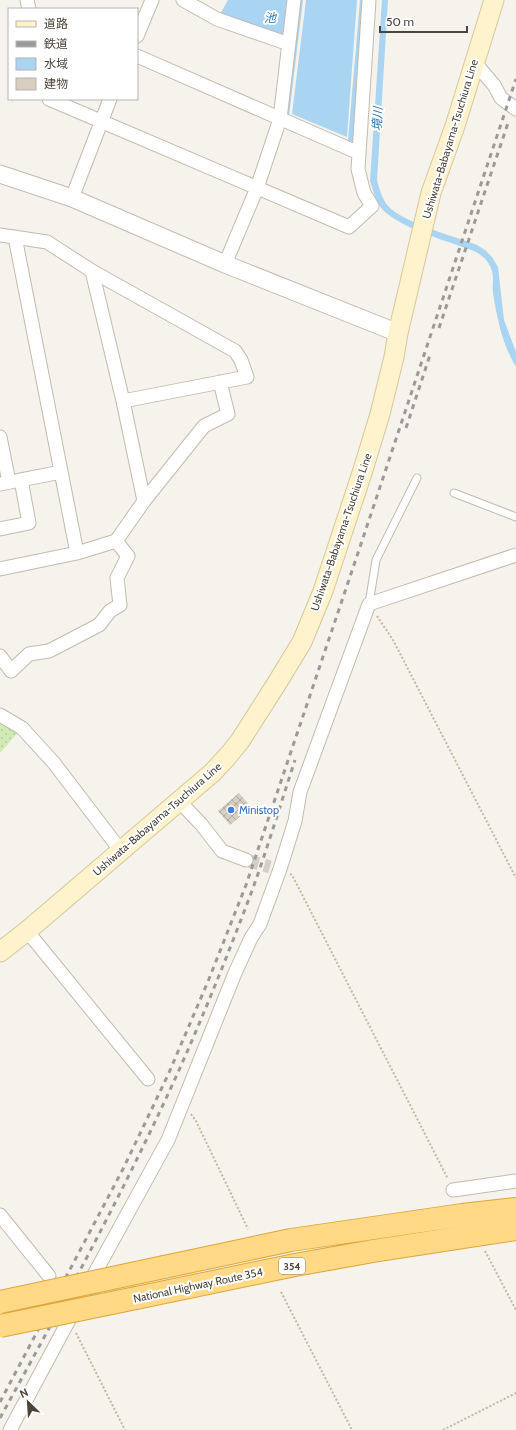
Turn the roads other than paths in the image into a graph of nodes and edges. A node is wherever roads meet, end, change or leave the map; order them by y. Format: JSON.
{"nodes":[{"id":1,"x":152,"y":0,"type":"edge"},
{"id":2,"x":183,"y":0,"type":"edge"},
{"id":3,"x":294,"y":0,"type":"edge"},
{"id":4,"x":369,"y":0,"type":"edge"},
{"id":5,"x":494,"y":0,"type":"edge"},
{"id":6,"x":138,"y":34,"type":"edge"},
{"id":7,"x":289,"y":44,"type":"junction"},
{"id":8,"x":138,"y":56,"type":"edge"},
{"id":9,"x":474,"y":62,"type":"junction"},
{"id":10,"x":52,"y":100,"type":"edge"},
{"id":11,"x":110,"y":100,"type":"edge"},
{"id":12,"x":516,"y":109,"type":"edge"},
{"id":13,"x":280,"y":119,"type":"junction"},
{"id":14,"x":101,"y":121,"type":"junction"},
{"id":15,"x":359,"y":153,"type":"junction"},
{"id":16,"x":0,"y":174,"type":"edge"},
{"id":17,"x":257,"y":188,"type":"junction"},
{"id":18,"x":72,"y":198,"type":"junction"},
{"id":19,"x":0,"y":235,"type":"edge"},
{"id":20,"x":15,"y":237,"type":"junction"},
{"id":21,"x":225,"y":264,"type":"junction"},
{"id":22,"x":92,"y":271,"type":"junction"},
{"id":23,"x":398,"y":333,"type":"junction"},
{"id":24,"x":220,"y":382,"type":"junction"},
{"id":25,"x":123,"y":401,"type":"junction"},
{"id":26,"x":0,"y":437,"type":"edge"},
{"id":27,"x":61,"y":472,"type":"junction"},
{"id":28,"x":417,"y":478,"type":"dead end"},
{"id":29,"x":10,"y":482,"type":"edge"},
{"id":30,"x":454,"y":493,"type":"dead end"},
{"id":31,"x":144,"y":501,"type":"junction"},
{"id":32,"x":516,"y":516,"type":"edge"},
{"id":33,"x":0,"y":529,"type":"edge"},
{"id":34,"x":116,"y":541,"type":"junction"},
{"id":35,"x":78,"y":553,"type":"junction"},
{"id":36,"x":516,"y":555,"type":"edge"},
{"id":37,"x":0,"y":569,"type":"edge"},
{"id":38,"x":369,"y":604,"type":"junction"},
{"id":39,"x":0,"y":656,"type":"edge"},
{"id":40,"x":0,"y":715,"type":"edge"},
{"id":41,"x":180,"y":802,"type":"junction"},
{"id":42,"x":121,"y":851,"type":"junction"},
{"id":43,"x":246,"y":860,"type":"tunnel mouth"},
{"id":44,"x":27,"y":931,"type":"junction"},
{"id":45,"x":0,"y":952,"type":"edge"},
{"id":46,"x":148,"y":1079,"type":"dead end"},
{"id":47,"x":516,"y":1181,"type":"edge"},
{"id":48,"x":453,"y":1190,"type":"road end"},
{"id":49,"x":516,"y":1208,"type":"edge"},
{"id":50,"x":0,"y":1215,"type":"edge"},
{"id":51,"x":516,"y":1229,"type":"edge"},
{"id":52,"x":49,"y":1276,"type":"dead end"},
{"id":53,"x":0,"y":1302,"type":"edge"},
{"id":54,"x":0,"y":1326,"type":"edge"},
{"id":55,"x":10,"y":1430,"type":"edge"}],
"edges":[{"from":1,"to":6,"type":"street"},
{"from":2,"to":7,"type":"street"},
{"from":3,"to":7,"type":"street"},
{"from":4,"to":15,"type":"street"},
{"from":5,"to":9,"type":"main road","name":"Ushiwata-Babayama-Tsuchiura Line"},
{"from":7,"to":13,"type":"street"},
{"from":8,"to":13,"type":"street"},
{"from":9,"to":12,"type":"street"},
{"from":9,"to":23,"type":"main road","name":"Ushiwata-Babayama-Tsuchiura Line"},
{"from":10,"to":14,"type":"street"},
{"from":11,"to":14,"type":"street"},
{"from":13,"to":15,"type":"street"},
{"from":13,"to":17,"type":"street"},
{"from":14,"to":17,"type":"street"},
{"from":14,"to":18,"type":"street"},
{"from":15,"to":17,"type":"street"},
{"from":16,"to":18,"type":"street"},
{"from":17,"to":21,"type":"street"},
{"from":18,"to":21,"type":"street"},
{"from":19,"to":20,"type":"street"},
{"from":20,"to":22,"type":"street"},
{"from":20,"to":27,"type":"street"},
{"from":21,"to":23,"type":"street"},
{"from":22,"to":24,"type":"street"},
{"from":22,"to":25,"type":"street"},
{"from":23,"to":41,"type":"main road","name":"Ushiwata-Babayama-Tsuchiura Line"},
{"from":24,"to":25,"type":"street"},
{"from":24,"to":31,"type":"street"},
{"from":25,"to":31,"type":"street"},
{"from":26,"to":29,"type":"street"},
{"from":27,"to":29,"type":"street"},
{"from":27,"to":35,"type":"street"},
{"from":28,"to":38,"type":"lane"},
{"from":29,"to":33,"type":"street"},
{"from":30,"to":32,"type":"lane"},
{"from":31,"to":34,"type":"street"},
{"from":34,"to":35,"type":"street"},
{"from":34,"to":39,"type":"street"},
{"from":35,"to":37,"type":"street"},
{"from":36,"to":38,"type":"street"},
{"from":38,"to":55,"type":"street"},
{"from":40,"to":42,"type":"street"},
{"from":41,"to":42,"type":"main road","name":"Ushiwata-Babayama-Tsuchiura Line"},
{"from":41,"to":43,"type":"street"},
{"from":42,"to":44,"type":"main road","name":"Ushiwata-Babayama-Tsuchiura Line"},
{"from":44,"to":45,"type":"main road","name":"Ushiwata-Babayama-Tsuchiura Line"},
{"from":44,"to":46,"type":"street"},
{"from":47,"to":48,"type":"street"},
{"from":49,"to":53,"type":"highway","number":"354","bridge":true},
{"from":50,"to":52,"type":"street"},
{"from":51,"to":54,"type":"highway","name":"National Highway Route 354","number":"354","bridge":true}]}
